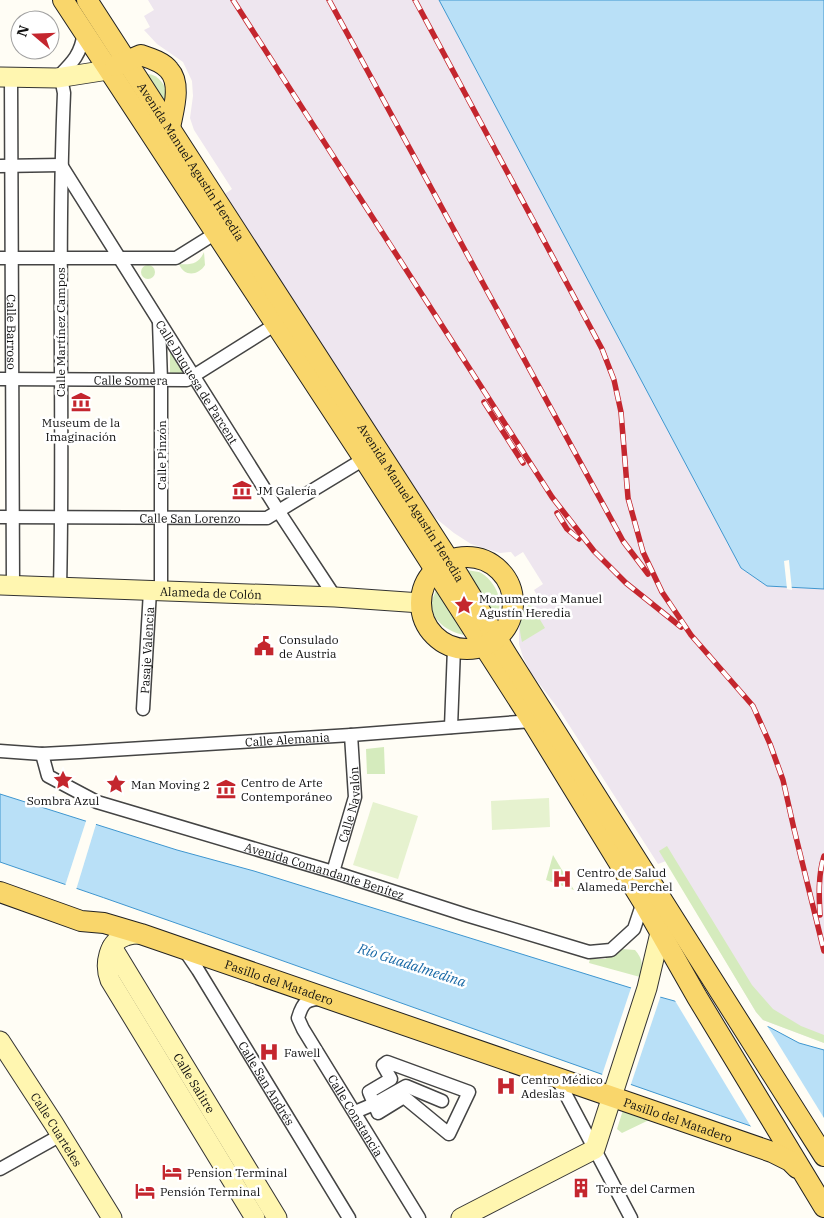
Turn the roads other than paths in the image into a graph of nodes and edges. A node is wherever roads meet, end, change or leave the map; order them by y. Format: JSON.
{"nodes":[{"id":1,"x":63,"y":0,"type":"edge"},
{"id":2,"x":87,"y":0,"type":"edge"},
{"id":3,"x":84,"y":32,"type":"junction"},
{"id":4,"x":117,"y":65,"type":"junction"},
{"id":5,"x":6,"y":78,"type":"edge"},
{"id":6,"x":56,"y":78,"type":"junction"},
{"id":7,"x":170,"y":128,"type":"junction"},
{"id":8,"x":61,"y":165,"type":"junction"},
{"id":9,"x":6,"y":166,"type":"edge"},
{"id":10,"x":216,"y":233,"type":"junction"},
{"id":11,"x":6,"y":258,"type":"edge"},
{"id":12,"x":60,"y":258,"type":"junction"},
{"id":13,"x":118,"y":258,"type":"junction"},
{"id":14,"x":6,"y":316,"type":"edge"},
{"id":15,"x":159,"y":320,"type":"junction"},
{"id":16,"x":276,"y":324,"type":"junction"},
{"id":17,"x":194,"y":376,"type":"junction"},
{"id":18,"x":6,"y":379,"type":"edge"},
{"id":19,"x":60,"y":379,"type":"junction"},
{"id":20,"x":161,"y":381,"type":"junction"},
{"id":21,"x":364,"y":459,"type":"junction"},
{"id":22,"x":279,"y":512,"type":"junction"},
{"id":23,"x":6,"y":518,"type":"edge"},
{"id":24,"x":62,"y":518,"type":"junction"},
{"id":25,"x":161,"y":518,"type":"junction"},
{"id":26,"x":442,"y":565,"type":"junction"},
{"id":27,"x":6,"y":586,"type":"edge"},
{"id":28,"x":60,"y":588,"type":"junction"},
{"id":29,"x":155,"y":591,"type":"junction"},
{"id":30,"x":335,"y":597,"type":"junction"},
{"id":31,"x":421,"y":603,"type":"junction"},
{"id":32,"x":490,"y":642,"type":"junction"},
{"id":33,"x":454,"y":648,"type":"junction"},
{"id":34,"x":143,"y":709,"type":"dead end"},
{"id":35,"x":532,"y":721,"type":"junction"},
{"id":36,"x":451,"y":727,"type":"junction"},
{"id":37,"x":351,"y":735,"type":"junction"},
{"id":38,"x":0,"y":751,"type":"edge"},
{"id":39,"x":42,"y":754,"type":"junction"},
{"id":40,"x":333,"y":872,"type":"junction"},
{"id":41,"x":0,"y":892,"type":"edge"},
{"id":42,"x":643,"y":902,"type":"junction"},
{"id":43,"x":660,"y":932,"type":"junction"},
{"id":44,"x":142,"y":934,"type":"junction"},
{"id":45,"x":112,"y":947,"type":"junction"},
{"id":46,"x":183,"y":948,"type":"junction"},
{"id":47,"x":325,"y":997,"type":"junction"},
{"id":48,"x":0,"y":1041,"type":"edge"},
{"id":49,"x":557,"y":1078,"type":"junction"},
{"id":50,"x":612,"y":1093,"type":"junction"},
{"id":51,"x":786,"y":1096,"type":"junction"},
{"id":52,"x":442,"y":1101,"type":"dead end"},
{"id":53,"x":374,"y":1104,"type":"junction"},
{"id":54,"x":355,"y":1112,"type":"junction"},
{"id":55,"x":61,"y":1135,"type":"junction"},
{"id":56,"x":783,"y":1148,"type":"junction"},
{"id":57,"x":595,"y":1149,"type":"junction"},
{"id":58,"x":824,"y":1156,"type":"edge"},
{"id":59,"x":0,"y":1169,"type":"edge"},
{"id":60,"x":824,"y":1207,"type":"edge"},
{"id":61,"x":112,"y":1218,"type":"edge"},
{"id":62,"x":255,"y":1218,"type":"edge"},
{"id":63,"x":277,"y":1218,"type":"edge"},
{"id":64,"x":349,"y":1218,"type":"edge"},
{"id":65,"x":419,"y":1218,"type":"edge"},
{"id":66,"x":461,"y":1218,"type":"edge"},
{"id":67,"x":631,"y":1218,"type":"edge"}],
"edges":[{"from":1,"to":3,"type":"main road","name":"Avenida Manuel Agustín Heredia"},
{"from":2,"to":4,"type":"main road","name":"Avenida Manuel Agustín Heredia"},
{"from":3,"to":4,"type":"main road","name":"Avenida Manuel Agustín Heredia"},
{"from":3,"to":6,"type":"street"},
{"from":4,"to":6,"type":"main road"},
{"from":4,"to":7,"type":"main road","name":"Avenida Manuel Agustín Heredia"},
{"from":4,"to":7,"type":"main road"},
{"from":4,"to":10,"type":"main road","name":"Avenida Manuel Agustín Heredia"},
{"from":5,"to":6,"type":"main road"},
{"from":5,"to":9,"type":"street","name":"Calle Barroso"},
{"from":6,"to":8,"type":"street","name":"Calle Martínez Campos"},
{"from":7,"to":26,"type":"main road","name":"Avenida Manuel Agustín Heredia"},
{"from":8,"to":9,"type":"street"},
{"from":8,"to":12,"type":"street","name":"Calle Martínez Campos"},
{"from":8,"to":13,"type":"street","name":"Calle Duquesa de Parcent"},
{"from":9,"to":11,"type":"street","name":"Calle Barroso"},
{"from":10,"to":13,"type":"street"},
{"from":10,"to":16,"type":"main road","name":"Avenida Manuel Agustín Heredia"},
{"from":11,"to":12,"type":"street"},
{"from":11,"to":14,"type":"street","name":"Calle Barroso"},
{"from":12,"to":13,"type":"street"},
{"from":12,"to":19,"type":"street","name":"Calle Martínez Campos"},
{"from":13,"to":15,"type":"street","name":"Calle Duquesa de Parcent"},
{"from":14,"to":18,"type":"street","name":"Calle Barroso"},
{"from":15,"to":17,"type":"street","name":"Calle Duquesa de Parcent"},
{"from":15,"to":20,"type":"street","name":"Calle Pinzón"},
{"from":16,"to":17,"type":"street","name":"Calle Somera"},
{"from":16,"to":21,"type":"main road","name":"Avenida Manuel Agustín Heredia"},
{"from":17,"to":20,"type":"street","name":"Calle Somera"},
{"from":17,"to":22,"type":"street","name":"Calle Duquesa de Parcent"},
{"from":18,"to":19,"type":"street","name":"Calle Somera"},
{"from":18,"to":23,"type":"street","name":"Calle Barroso"},
{"from":19,"to":20,"type":"street","name":"Calle Somera"},
{"from":19,"to":24,"type":"street","name":"Calle Martínez Campos"},
{"from":20,"to":25,"type":"street","name":"Calle Pinzón"},
{"from":21,"to":22,"type":"street","name":"Calle San Lorenzo"},
{"from":21,"to":26,"type":"main road","name":"Avenida Manuel Agustín Heredia"},
{"from":22,"to":25,"type":"street","name":"Calle San Lorenzo"},
{"from":22,"to":30,"type":"street","name":"Calle Duquesa de Parcent"},
{"from":23,"to":24,"type":"street","name":"Calle San Lorenzo"},
{"from":23,"to":27,"type":"street","name":"Calle Barroso"},
{"from":24,"to":25,"type":"street","name":"Calle San Lorenzo"},
{"from":24,"to":28,"type":"street","name":"Calle Martínez Campos"},
{"from":25,"to":29,"type":"street","name":"Calle Pinzón"},
{"from":26,"to":31,"type":"main road"},
{"from":26,"to":32,"type":"main road","name":"Avenida Manuel Agustín Heredia"},
{"from":26,"to":32,"type":"main road"},
{"from":27,"to":28,"type":"main road","name":"Alameda de Colón"},
{"from":28,"to":29,"type":"main road","name":"Alameda de Colón"},
{"from":29,"to":30,"type":"main road","name":"Alameda de Colón"},
{"from":29,"to":34,"type":"street","name":"Pasaje Valencia"},
{"from":30,"to":31,"type":"main road","name":"Alameda de Colón"},
{"from":31,"to":33,"type":"main road"},
{"from":32,"to":33,"type":"main road"},
{"from":32,"to":35,"type":"main road","name":"Avenida Manuel Agustín Heredia"},
{"from":32,"to":51,"type":"main road","name":"Avenida Manuel Agustín Heredia"},
{"from":33,"to":36,"type":"street"},
{"from":35,"to":36,"type":"street","name":"Calle Alemania"},
{"from":35,"to":42,"type":"main road","name":"Avenida Manuel Agustín Heredia"},
{"from":36,"to":37,"type":"street","name":"Calle Alemania"},
{"from":37,"to":39,"type":"street","name":"Calle Alemania"},
{"from":37,"to":40,"type":"street","name":"Calle Navalón"},
{"from":38,"to":39,"type":"street"},
{"from":39,"to":40,"type":"street","name":"Avenida Comandante Benítez"},
{"from":40,"to":42,"type":"street","name":"Avenida Comandante Benítez"},
{"from":41,"to":44,"type":"main road","name":"Pasillo del Matadero"},
{"from":42,"to":43,"type":"main road","name":"Avenida Manuel Agustín Heredia"},
{"from":43,"to":50,"type":"main road"},
{"from":43,"to":56,"type":"main road","name":"Avenida Manuel Agustín Heredia"},
{"from":44,"to":45,"type":"main road"},
{"from":44,"to":46,"type":"main road","name":"Pasillo del Matadero"},
{"from":45,"to":62,"type":"main road","name":"Calle Salitre"},
{"from":45,"to":63,"type":"main road","name":"Calle Salitre"},
{"from":46,"to":47,"type":"main road","name":"Pasillo del Matadero"},
{"from":46,"to":64,"type":"street","name":"Calle San Andrés"},
{"from":47,"to":49,"type":"main road","name":"Pasillo del Matadero"},
{"from":47,"to":54,"type":"street","name":"Calle Constancia"},
{"from":48,"to":55,"type":"main road","name":"Calle Cuarteles"},
{"from":49,"to":50,"type":"main road","name":"Pasillo del Matadero"},
{"from":49,"to":57,"type":"street"},
{"from":50,"to":56,"type":"main road","name":"Pasillo del Matadero"},
{"from":50,"to":57,"type":"main road"},
{"from":51,"to":56,"type":"main road"},
{"from":51,"to":58,"type":"main road","name":"Avenida Manuel Agustín Heredia"},
{"from":52,"to":53,"type":"street"},
{"from":53,"to":53,"type":"street"},
{"from":53,"to":54,"type":"street"},
{"from":54,"to":65,"type":"street","name":"Calle Constancia"},
{"from":55,"to":59,"type":"street"},
{"from":55,"to":61,"type":"main road","name":"Calle Cuarteles"},
{"from":56,"to":60,"type":"main road","name":"Pasillo del Matadero"},
{"from":57,"to":66,"type":"main road"},
{"from":57,"to":67,"type":"street"}]}
